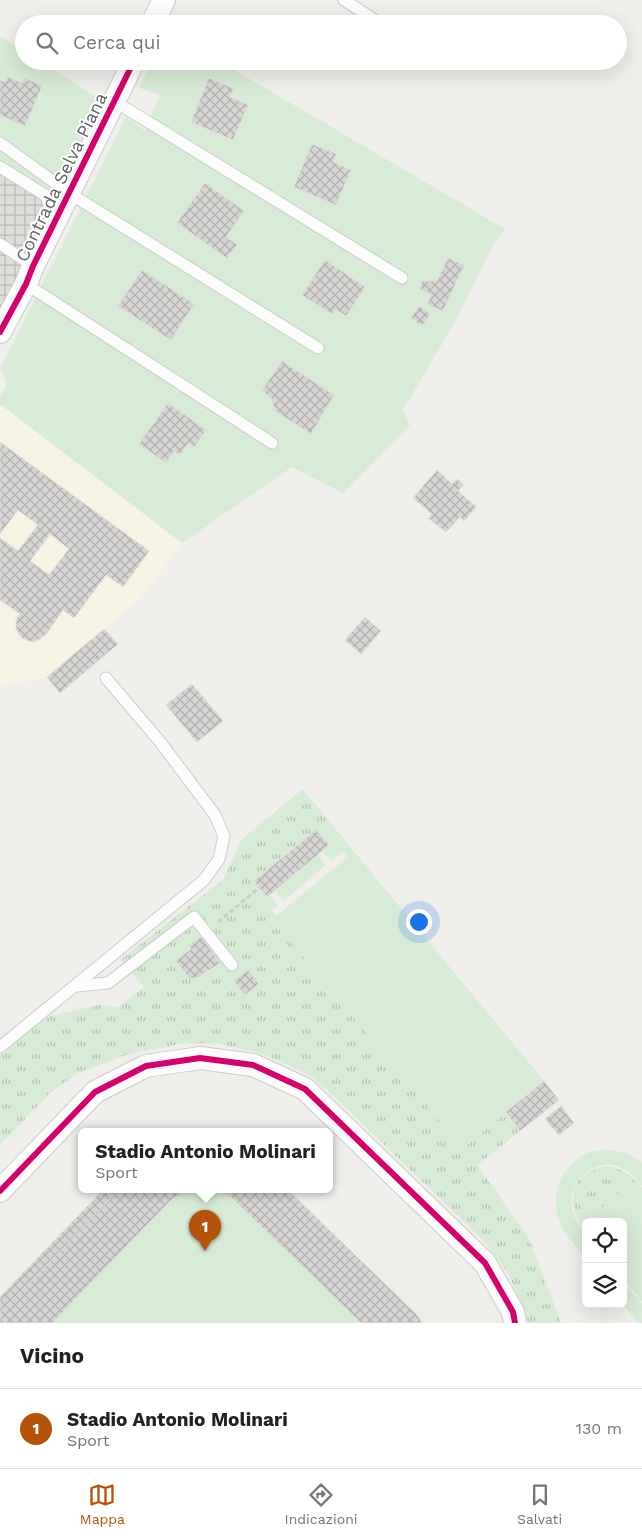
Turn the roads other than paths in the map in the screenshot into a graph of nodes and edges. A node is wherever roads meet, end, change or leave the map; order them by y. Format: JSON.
{"nodes":[{"id":1,"x":164,"y":0,"type":"edge"},
{"id":2,"x":344,"y":0,"type":"edge"},
{"id":3,"x":156,"y":15,"type":"edge"},
{"id":4,"x":367,"y":15,"type":"edge"},
{"id":5,"x":130,"y":70,"type":"edge"},
{"id":6,"x":114,"y":101,"type":"junction"},
{"id":7,"x":0,"y":143,"type":"edge"},
{"id":8,"x":0,"y":167,"type":"edge"},
{"id":9,"x":69,"y":192,"type":"junction"},
{"id":10,"x":56,"y":220,"type":"junction"},
{"id":11,"x":0,"y":244,"type":"edge"},
{"id":12,"x":29,"y":275,"type":"junction"},
{"id":13,"x":402,"y":278,"type":"dead end"},
{"id":14,"x":0,"y":332,"type":"edge"},
{"id":15,"x":318,"y":348,"type":"dead end"},
{"id":16,"x":272,"y":444,"type":"dead end"},
{"id":17,"x":106,"y":678,"type":"dead end"},
{"id":18,"x":232,"y":965,"type":"dead end"},
{"id":19,"x":76,"y":986,"type":"junction"},
{"id":20,"x":0,"y":1047,"type":"edge"},
{"id":21,"x":0,"y":1191,"type":"edge"},
{"id":22,"x":515,"y":1323,"type":"edge"}],
"edges":[{"from":1,"to":3,"type":"street"},
{"from":2,"to":4,"type":"lane"},
{"from":5,"to":6,"type":"street","name":"Contrada Selva Piana"},
{"from":6,"to":9,"type":"street","name":"Contrada Selva Piana"},
{"from":6,"to":13,"type":"lane"},
{"from":7,"to":9,"type":"lane"},
{"from":8,"to":10,"type":"lane"},
{"from":9,"to":10,"type":"street","name":"Contrada Selva Piana"},
{"from":9,"to":15,"type":"lane"},
{"from":10,"to":12,"type":"street","name":"Contrada Selva Piana"},
{"from":11,"to":12,"type":"lane"},
{"from":12,"to":14,"type":"street","name":"Contrada Selva Piana"},
{"from":12,"to":16,"type":"lane"},
{"from":17,"to":19,"type":"lane"},
{"from":18,"to":19,"type":"lane"},
{"from":19,"to":20,"type":"lane"},
{"from":21,"to":22,"type":"street"}]}
